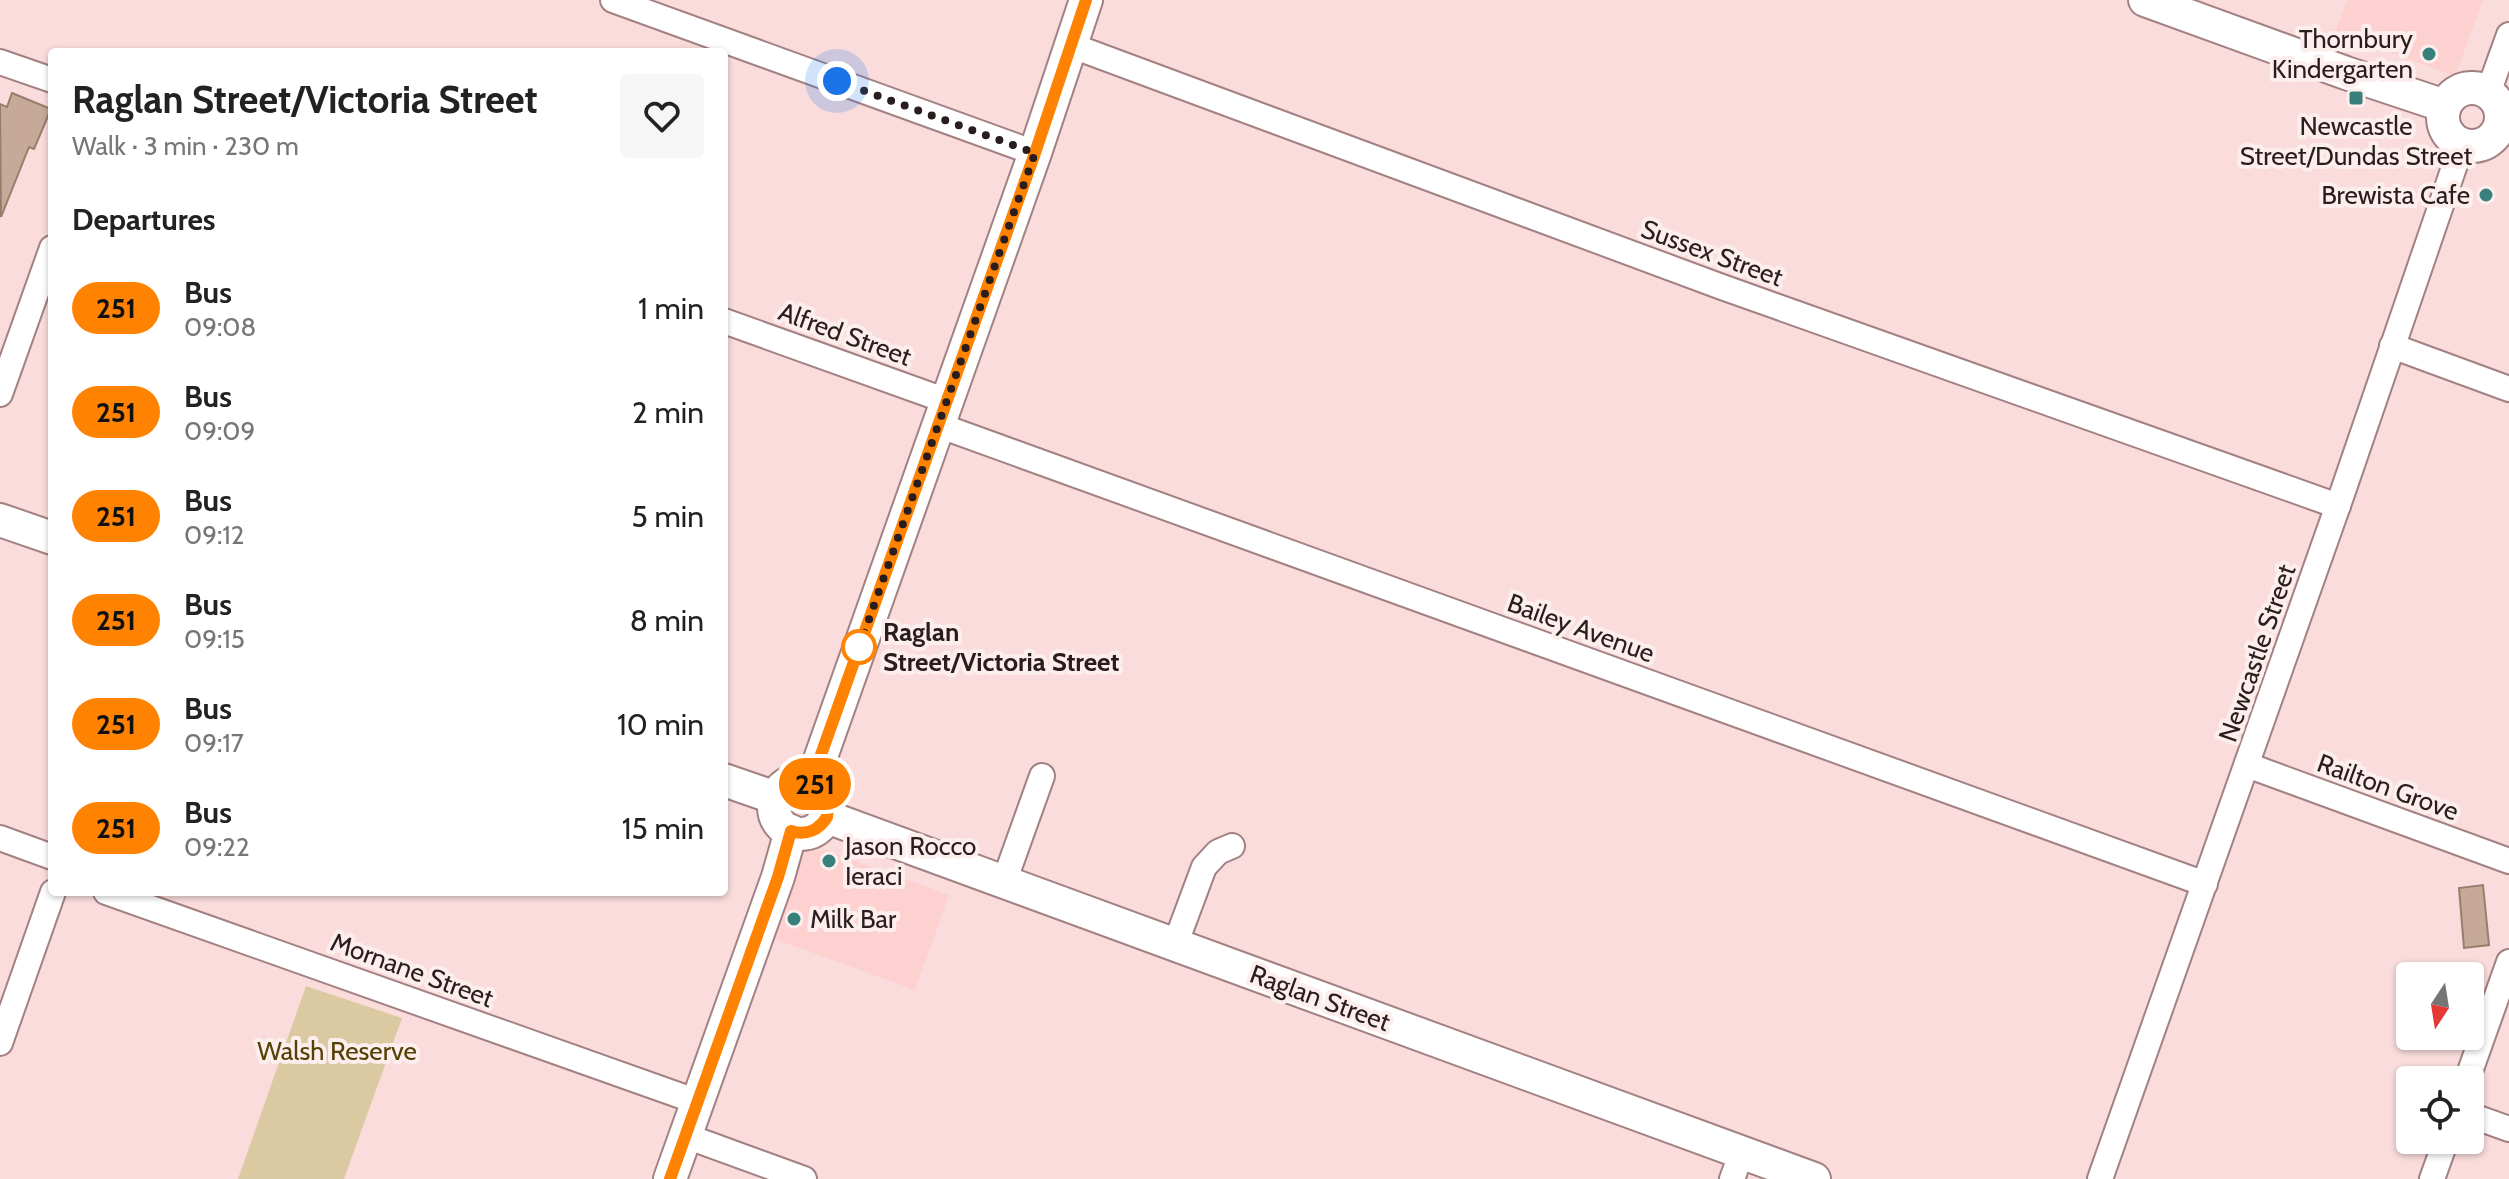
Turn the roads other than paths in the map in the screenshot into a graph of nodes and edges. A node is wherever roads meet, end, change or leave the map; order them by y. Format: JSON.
{"nodes":[{"id":1,"x":613,"y":0,"type":"edge"},
{"id":2,"x":1086,"y":0,"type":"edge"},
{"id":3,"x":2145,"y":0,"type":"edge"},
{"id":4,"x":2509,"y":35,"type":"edge"},
{"id":5,"x":1070,"y":45,"type":"junction"},
{"id":6,"x":0,"y":62,"type":"edge"},
{"id":7,"x":48,"y":79,"type":"edge"},
{"id":8,"x":2488,"y":93,"type":"junction"},
{"id":9,"x":2445,"y":106,"type":"junction"},
{"id":10,"x":2504,"y":131,"type":"edge"},
{"id":11,"x":2462,"y":144,"type":"junction"},
{"id":12,"x":1035,"y":153,"type":"junction"},
{"id":13,"x":48,"y":259,"type":"edge"},
{"id":14,"x":728,"y":323,"type":"edge"},
{"id":15,"x":2392,"y":346,"type":"junction"},
{"id":16,"x":2509,"y":389,"type":"edge"},
{"id":17,"x":0,"y":394,"type":"edge"},
{"id":18,"x":942,"y":413,"type":"junction"},
{"id":19,"x":2338,"y":506,"type":"junction"},
{"id":20,"x":0,"y":520,"type":"edge"},
{"id":21,"x":48,"y":537,"type":"edge"},
{"id":22,"x":2247,"y":765,"type":"junction"},
{"id":23,"x":1042,"y":776,"type":"dead end"},
{"id":24,"x":728,"y":781,"type":"edge"},
{"id":25,"x":812,"y":782,"type":"junction"},
{"id":26,"x":776,"y":798,"type":"junction"},
{"id":27,"x":827,"y":817,"type":"junction"},
{"id":28,"x":791,"y":831,"type":"junction"},
{"id":29,"x":0,"y":838,"type":"edge"},
{"id":30,"x":1232,"y":846,"type":"dead end"},
{"id":31,"x":48,"y":856,"type":"edge"},
{"id":32,"x":2509,"y":861,"type":"edge"},
{"id":33,"x":1004,"y":882,"type":"junction"},
{"id":34,"x":2205,"y":884,"type":"junction"},
{"id":35,"x":52,"y":896,"type":"edge"},
{"id":36,"x":117,"y":896,"type":"edge"},
{"id":37,"x":1175,"y":945,"type":"junction"},
{"id":38,"x":2509,"y":962,"type":"edge"},
{"id":39,"x":0,"y":1043,"type":"edge"},
{"id":40,"x":2472,"y":1066,"type":"edge"},
{"id":41,"x":698,"y":1102,"type":"junction"},
{"id":42,"x":2484,"y":1120,"type":"edge"},
{"id":43,"x":2509,"y":1129,"type":"edge"},
{"id":44,"x":686,"y":1136,"type":"junction"},
{"id":45,"x":2441,"y":1154,"type":"edge"},
{"id":46,"x":1737,"y":1166,"type":"edge"},
{"id":47,"x":670,"y":1179,"type":"edge"},
{"id":48,"x":804,"y":1179,"type":"edge"},
{"id":49,"x":1814,"y":1179,"type":"edge"},
{"id":50,"x":2100,"y":1179,"type":"edge"},
{"id":51,"x":2432,"y":1179,"type":"edge"}],
"edges":[{"from":1,"to":12,"type":"street"},
{"from":2,"to":5,"type":"street"},
{"from":3,"to":9,"type":"street"},
{"from":4,"to":8,"type":"street"},
{"from":5,"to":12,"type":"street"},
{"from":5,"to":19,"type":"street","name":"Sussex Street"},
{"from":6,"to":7,"type":"street"},
{"from":8,"to":9,"type":"street"},
{"from":8,"to":10,"type":"street"},
{"from":9,"to":11,"type":"street"},
{"from":10,"to":11,"type":"street"},
{"from":11,"to":15,"type":"street","name":"Newcastle Street"},
{"from":12,"to":18,"type":"street"},
{"from":13,"to":17,"type":"street"},
{"from":14,"to":18,"type":"street","name":"Alfred Street"},
{"from":15,"to":16,"type":"street"},
{"from":15,"to":19,"type":"street","name":"Newcastle Street"},
{"from":18,"to":25,"type":"street"},
{"from":18,"to":34,"type":"street","name":"Bailey Avenue"},
{"from":19,"to":22,"type":"street","name":"Newcastle Street"},
{"from":20,"to":21,"type":"street"},
{"from":22,"to":32,"type":"street","name":"Railton Grove"},
{"from":22,"to":34,"type":"street","name":"Newcastle Street"},
{"from":23,"to":33,"type":"street"},
{"from":24,"to":26,"type":"street"},
{"from":25,"to":26,"type":"street"},
{"from":25,"to":27,"type":"street"},
{"from":26,"to":28,"type":"street"},
{"from":27,"to":28,"type":"street"},
{"from":27,"to":33,"type":"street","name":"Raglan Street"},
{"from":28,"to":41,"type":"street"},
{"from":29,"to":31,"type":"street"},
{"from":30,"to":37,"type":"street"},
{"from":33,"to":37,"type":"street","name":"Raglan Street"},
{"from":34,"to":50,"type":"street","name":"Newcastle Street"},
{"from":35,"to":39,"type":"street"},
{"from":36,"to":41,"type":"street","name":"Mornane Street"},
{"from":37,"to":46,"type":"street","name":"Raglan Street"},
{"from":38,"to":40,"type":"street"},
{"from":41,"to":44,"type":"street"},
{"from":42,"to":43,"type":"street"},
{"from":44,"to":47,"type":"street"},
{"from":44,"to":48,"type":"street"},
{"from":45,"to":51,"type":"street"},
{"from":46,"to":49,"type":"street","name":"Raglan Street"}]}
